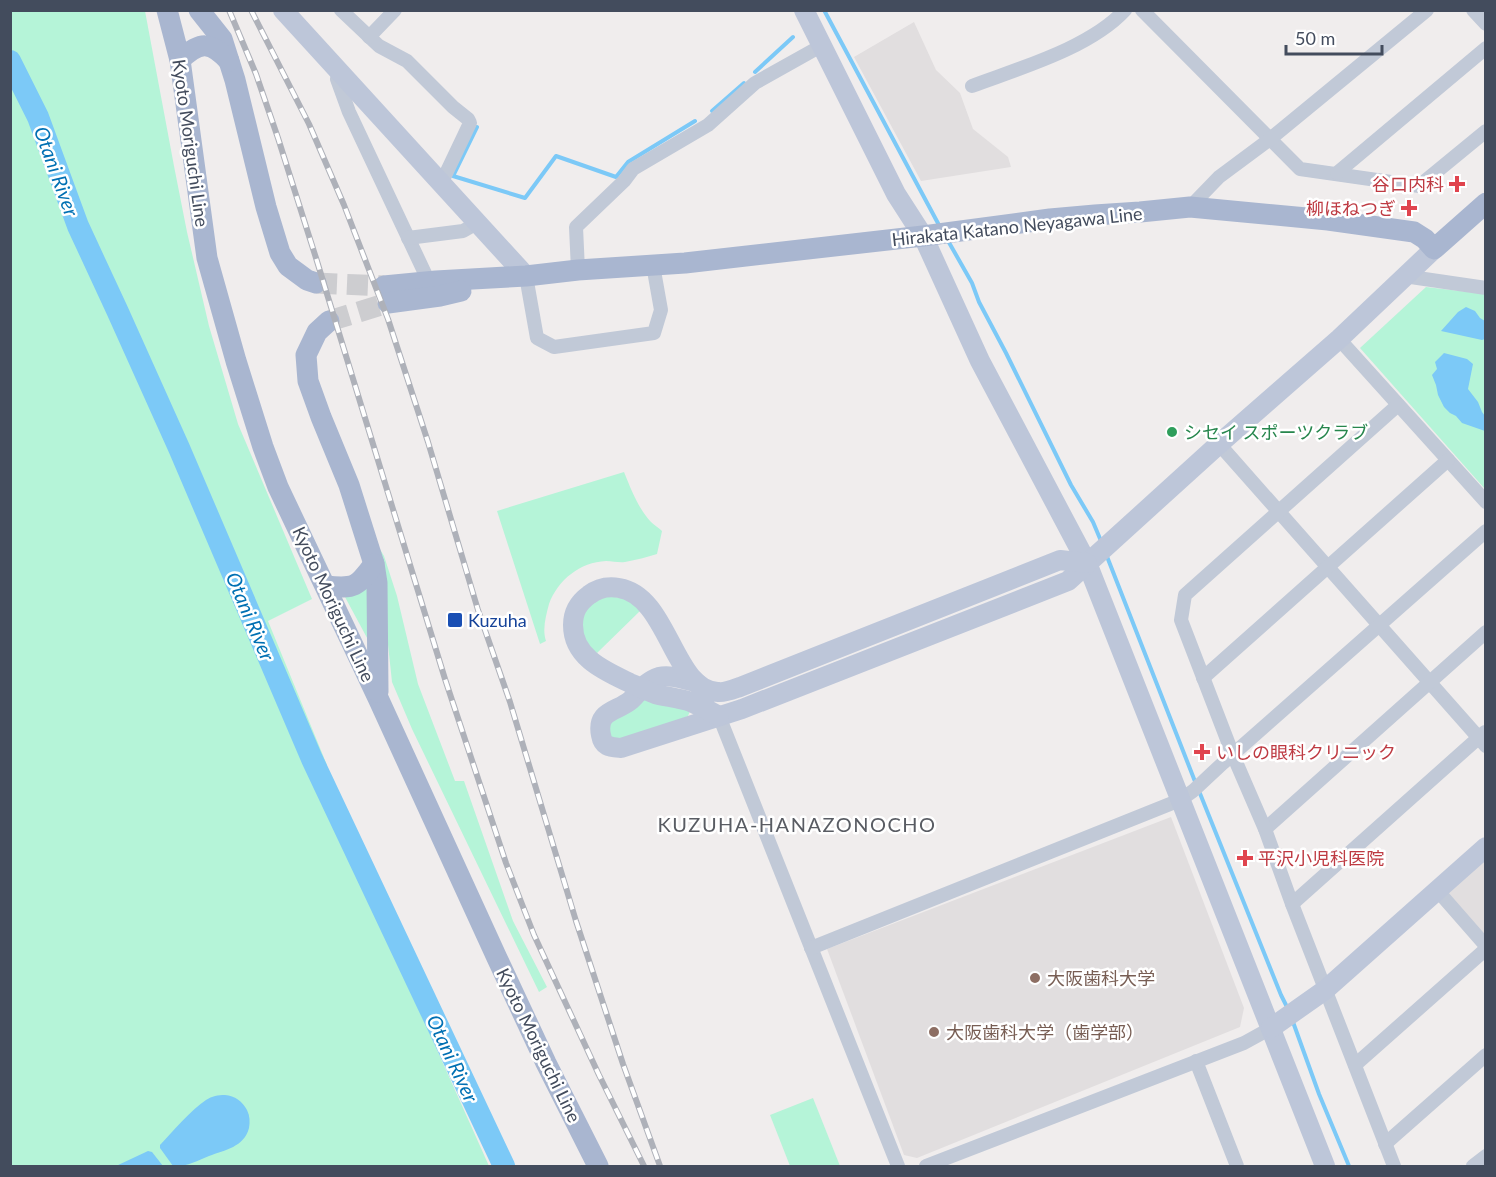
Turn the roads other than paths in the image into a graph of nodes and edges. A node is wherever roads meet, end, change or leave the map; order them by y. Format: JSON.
{"nodes":[{"id":1,"x":167,"y":10,"type":"edge"},
{"id":2,"x":199,"y":10,"type":"edge"},
{"id":3,"x":341,"y":10,"type":"edge"},
{"id":4,"x":395,"y":10,"type":"edge"},
{"id":5,"x":804,"y":10,"type":"edge"},
{"id":6,"x":1125,"y":10,"type":"edge"},
{"id":7,"x":1142,"y":10,"type":"edge"},
{"id":8,"x":1427,"y":10,"type":"edge"},
{"id":9,"x":1473,"y":10,"type":"edge"},
{"id":10,"x":291,"y":14,"type":"edge"},
{"id":11,"x":1485,"y":24,"type":"edge"},
{"id":12,"x":369,"y":37,"type":"junction"},
{"id":13,"x":821,"y":46,"type":"junction"},
{"id":14,"x":1485,"y":48,"type":"edge"},
{"id":15,"x":180,"y":60,"type":"junction"},
{"id":16,"x":229,"y":61,"type":"junction"},
{"id":17,"x":340,"y":74,"type":"junction"},
{"id":18,"x":972,"y":86,"type":"dead end"},
{"id":19,"x":1485,"y":131,"type":"edge"},
{"id":20,"x":1270,"y":139,"type":"junction"},
{"id":21,"x":1337,"y":174,"type":"junction"},
{"id":22,"x":441,"y":184,"type":"junction"},
{"id":23,"x":1485,"y":203,"type":"edge"},
{"id":24,"x":1190,"y":207,"type":"junction"},
{"id":25,"x":477,"y":223,"type":"junction"},
{"id":26,"x":923,"y":236,"type":"junction"},
{"id":27,"x":408,"y":238,"type":"junction"},
{"id":28,"x":1434,"y":249,"type":"junction"},
{"id":29,"x":653,"y":265,"type":"junction"},
{"id":30,"x":578,"y":270,"type":"junction"},
{"id":31,"x":526,"y":276,"type":"junction"},
{"id":32,"x":1404,"y":276,"type":"junction"},
{"id":33,"x":429,"y":282,"type":"junction"},
{"id":34,"x":316,"y":283,"type":"tunnel mouth"},
{"id":35,"x":1485,"y":288,"type":"edge"},
{"id":36,"x":329,"y":321,"type":"tunnel mouth"},
{"id":37,"x":1339,"y":339,"type":"junction"},
{"id":38,"x":1398,"y":405,"type":"junction"},
{"id":39,"x":1219,"y":444,"type":"junction"},
{"id":40,"x":1448,"y":460,"type":"junction"},
{"id":41,"x":1485,"y":501,"type":"edge"},
{"id":42,"x":1278,"y":512,"type":"junction"},
{"id":43,"x":1485,"y":531,"type":"edge"},
{"id":44,"x":1087,"y":563,"type":"junction"},
{"id":45,"x":374,"y":564,"type":"junction"},
{"id":46,"x":1328,"y":568,"type":"junction"},
{"id":47,"x":326,"y":586,"type":"junction"},
{"id":48,"x":1379,"y":626,"type":"junction"},
{"id":49,"x":1485,"y":632,"type":"edge"},
{"id":50,"x":1203,"y":678,"type":"junction"},
{"id":51,"x":696,"y":682,"type":"junction"},
{"id":52,"x":1429,"y":682,"type":"junction"},
{"id":53,"x":641,"y":688,"type":"junction"},
{"id":54,"x":378,"y":698,"type":"junction"},
{"id":55,"x":719,"y":716,"type":"junction"},
{"id":56,"x":1483,"y":739,"type":"edge"},
{"id":57,"x":1233,"y":755,"type":"junction"},
{"id":58,"x":1180,"y":800,"type":"junction"},
{"id":59,"x":1265,"y":829,"type":"junction"},
{"id":60,"x":1485,"y":847,"type":"edge"},
{"id":61,"x":1437,"y":890,"type":"junction"},
{"id":62,"x":1292,"y":904,"type":"junction"},
{"id":63,"x":811,"y":948,"type":"junction"},
{"id":64,"x":1485,"y":948,"type":"edge"},
{"id":65,"x":1325,"y":990,"type":"junction"},
{"id":66,"x":1271,"y":1028,"type":"junction"},
{"id":67,"x":1485,"y":1055,"type":"edge"},
{"id":68,"x":1196,"y":1061,"type":"junction"},
{"id":69,"x":1355,"y":1065,"type":"junction"},
{"id":70,"x":1385,"y":1144,"type":"junction"},
{"id":71,"x":1485,"y":1156,"type":"edge"},
{"id":72,"x":598,"y":1167,"type":"edge"},
{"id":73,"x":898,"y":1167,"type":"edge"},
{"id":74,"x":926,"y":1167,"type":"edge"},
{"id":75,"x":1237,"y":1167,"type":"edge"},
{"id":76,"x":1326,"y":1167,"type":"edge"},
{"id":77,"x":1394,"y":1167,"type":"edge"},
{"id":78,"x":1473,"y":1167,"type":"edge"}],
"edges":[{"from":1,"to":15,"type":"main road","name":"Kyoto Moriguchi Line"},
{"from":2,"to":16,"type":"main road"},
{"from":3,"to":12,"type":"street"},
{"from":4,"to":12,"type":"street"},
{"from":5,"to":13,"type":"street"},
{"from":6,"to":18,"type":"street"},
{"from":7,"to":20,"type":"street"},
{"from":8,"to":20,"type":"street"},
{"from":9,"to":11,"type":"street"},
{"from":10,"to":17,"type":"street"},
{"from":12,"to":22,"type":"street"},
{"from":13,"to":26,"type":"street"},
{"from":13,"to":30,"type":"street"},
{"from":14,"to":21,"type":"street"},
{"from":15,"to":16,"type":"main road"},
{"from":15,"to":47,"type":"main road","name":"Kyoto Moriguchi Line"},
{"from":16,"to":34,"type":"main road"},
{"from":17,"to":22,"type":"street"},
{"from":17,"to":27,"type":"street"},
{"from":19,"to":21,"type":"street"},
{"from":20,"to":21,"type":"street"},
{"from":20,"to":24,"type":"street"},
{"from":22,"to":25,"type":"street"},
{"from":23,"to":28,"type":"main road"},
{"from":24,"to":26,"type":"main road","name":"Hirakata Katano Neyagawa Line"},
{"from":24,"to":28,"type":"main road","name":"Hirakata Katano Neyagawa Line"},
{"from":25,"to":27,"type":"street"},
{"from":25,"to":31,"type":"street"},
{"from":26,"to":29,"type":"main road","name":"Hirakata Katano Neyagawa Line"},
{"from":26,"to":44,"type":"street"},
{"from":27,"to":33,"type":"street"},
{"from":28,"to":32,"type":"street"},
{"from":29,"to":30,"type":"main road","name":"Hirakata Katano Neyagawa Line"},
{"from":29,"to":31,"type":"street"},
{"from":30,"to":31,"type":"main road","name":"Hirakata Katano Neyagawa Line"},
{"from":31,"to":33,"type":"main road","name":"Hirakata Katano Neyagawa Line"},
{"from":31,"to":33,"type":"main road","name":"Hirakata Katano Neyagawa Line"},
{"from":32,"to":35,"type":"street"},
{"from":32,"to":37,"type":"street"},
{"from":36,"to":45,"type":"main road"},
{"from":37,"to":38,"type":"street"},
{"from":37,"to":39,"type":"street"},
{"from":38,"to":40,"type":"street"},
{"from":38,"to":42,"type":"street"},
{"from":39,"to":42,"type":"street"},
{"from":39,"to":44,"type":"street"},
{"from":40,"to":41,"type":"street"},
{"from":40,"to":46,"type":"street"},
{"from":42,"to":46,"type":"street"},
{"from":42,"to":50,"type":"street"},
{"from":43,"to":48,"type":"street"},
{"from":44,"to":51,"type":"street"},
{"from":44,"to":55,"type":"street"},
{"from":44,"to":58,"type":"street"},
{"from":45,"to":47,"type":"main road"},
{"from":45,"to":54,"type":"main road"},
{"from":46,"to":48,"type":"street"},
{"from":46,"to":50,"type":"street"},
{"from":47,"to":54,"type":"main road","name":"Kyoto Moriguchi Line"},
{"from":48,"to":52,"type":"street"},
{"from":48,"to":57,"type":"street"},
{"from":49,"to":52,"type":"street"},
{"from":50,"to":57,"type":"street"},
{"from":51,"to":53,"type":"street"},
{"from":51,"to":53,"type":"street"},
{"from":52,"to":56,"type":"street"},
{"from":52,"to":59,"type":"street"},
{"from":53,"to":55,"type":"street"},
{"from":53,"to":55,"type":"street"},
{"from":54,"to":72,"type":"main road","name":"Kyoto Moriguchi Line"},
{"from":55,"to":63,"type":"street"},
{"from":56,"to":62,"type":"street"},
{"from":57,"to":58,"type":"street"},
{"from":57,"to":59,"type":"street"},
{"from":58,"to":63,"type":"street"},
{"from":58,"to":66,"type":"street"},
{"from":59,"to":62,"type":"street"},
{"from":60,"to":61,"type":"street"},
{"from":61,"to":64,"type":"street"},
{"from":61,"to":65,"type":"street"},
{"from":62,"to":65,"type":"street"},
{"from":63,"to":73,"type":"street"},
{"from":64,"to":69,"type":"street"},
{"from":65,"to":66,"type":"street"},
{"from":65,"to":69,"type":"street"},
{"from":66,"to":68,"type":"street"},
{"from":66,"to":76,"type":"street"},
{"from":67,"to":70,"type":"street"},
{"from":68,"to":74,"type":"street"},
{"from":68,"to":75,"type":"street"},
{"from":69,"to":70,"type":"street"},
{"from":70,"to":77,"type":"street"},
{"from":71,"to":78,"type":"street"}]}
